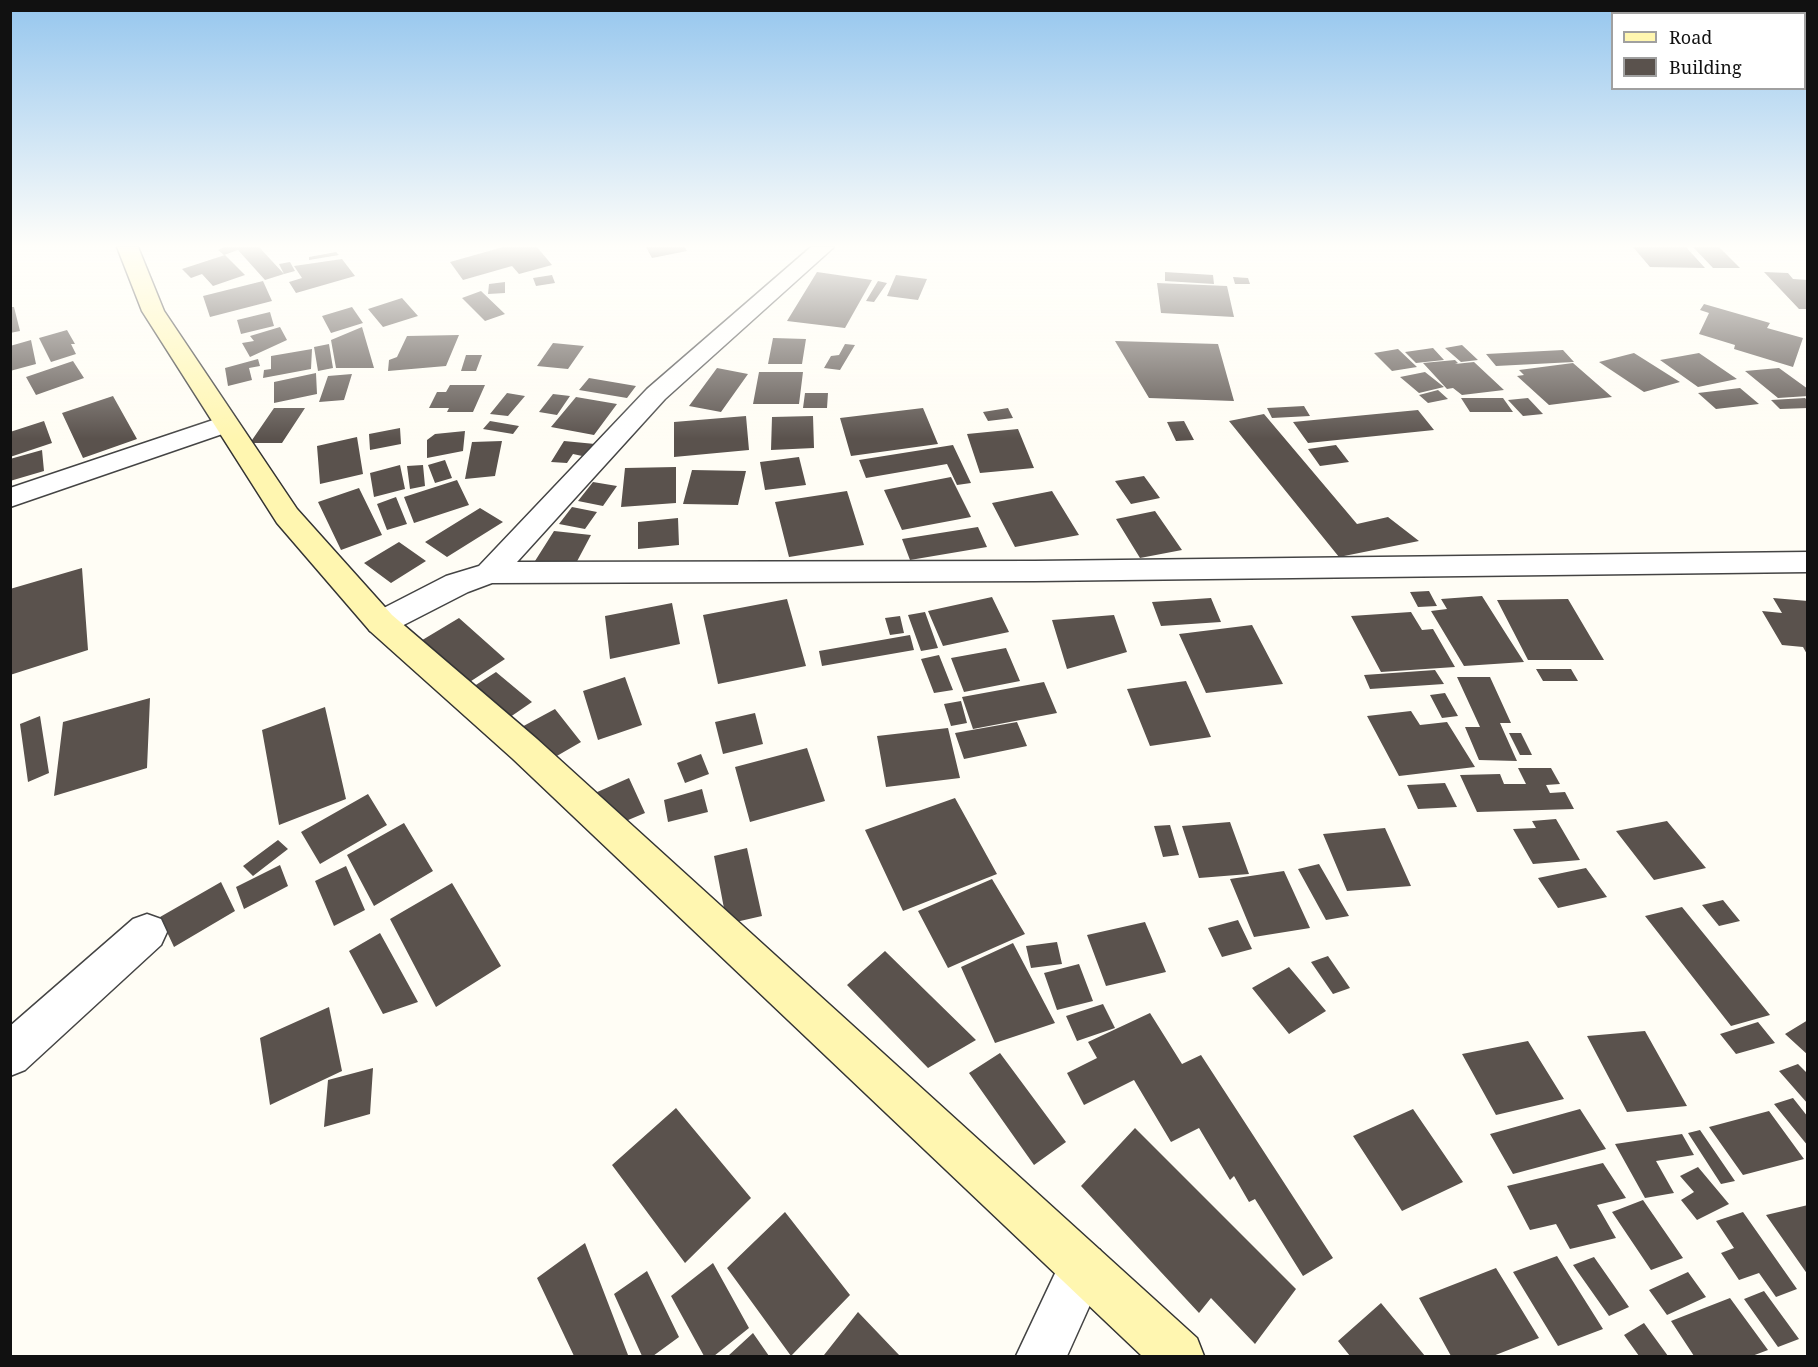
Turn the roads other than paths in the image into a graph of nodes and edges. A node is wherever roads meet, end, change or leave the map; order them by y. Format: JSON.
{"nodes":[{"id":1,"x":154,"y":311,"type":"edge"},
{"id":2,"x":752,"y":311,"type":"edge"},
{"id":3,"x":225,"y":424,"type":"junction"},
{"id":4,"x":10,"y":498,"type":"edge"},
{"id":5,"x":1808,"y":562,"type":"edge"},
{"id":6,"x":490,"y":573,"type":"junction"},
{"id":7,"x":381,"y":623,"type":"junction"},
{"id":8,"x":147,"y":932,"type":"dead end"},
{"id":9,"x":10,"y":1055,"type":"edge"},
{"id":10,"x":1083,"y":1267,"type":"junction"},
{"id":11,"x":1041,"y":1356,"type":"edge"},
{"id":12,"x":1179,"y":1356,"type":"edge"}],
"edges":[{"from":1,"to":3,"type":"main road"},
{"from":2,"to":6,"type":"street"},
{"from":3,"to":4,"type":"street"},
{"from":3,"to":7,"type":"main road"},
{"from":5,"to":6,"type":"street"},
{"from":6,"to":7,"type":"street"},
{"from":7,"to":10,"type":"main road"},
{"from":8,"to":9,"type":"street"},
{"from":10,"to":11,"type":"street"},
{"from":10,"to":12,"type":"main road"}]}
